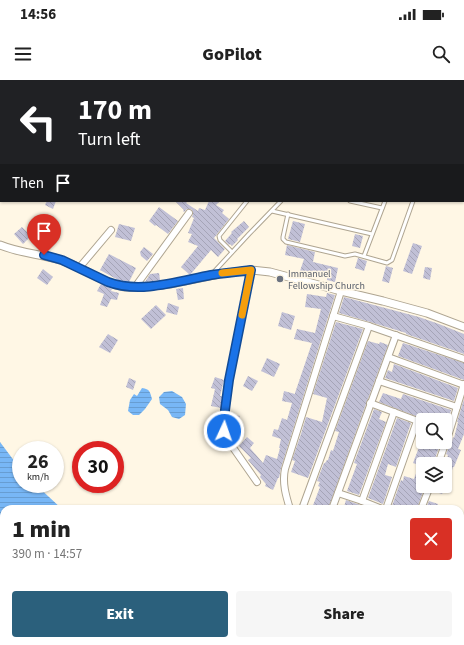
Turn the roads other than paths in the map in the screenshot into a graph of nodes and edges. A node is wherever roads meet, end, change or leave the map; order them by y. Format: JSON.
{"nodes":[{"id":1,"x":246,"y":202,"type":"edge"},
{"id":2,"x":280,"y":202,"type":"edge"},
{"id":3,"x":355,"y":202,"type":"edge"},
{"id":4,"x":385,"y":202,"type":"edge"},
{"id":5,"x":413,"y":202,"type":"edge"},
{"id":6,"x":382,"y":208,"type":"junction"},
{"id":7,"x":272,"y":210,"type":"junction"},
{"id":8,"x":189,"y":213,"type":"dead end"},
{"id":9,"x":288,"y":214,"type":"junction"},
{"id":10,"x":111,"y":230,"type":"dead end"},
{"id":11,"x":372,"y":234,"type":"junction"},
{"id":12,"x":0,"y":245,"type":"edge"},
{"id":13,"x":232,"y":252,"type":"junction"},
{"id":14,"x":364,"y":256,"type":"junction"},
{"id":15,"x":79,"y":268,"type":"junction"},
{"id":16,"x":251,"y":270,"type":"junction"},
{"id":17,"x":212,"y":275,"type":"junction"},
{"id":18,"x":135,"y":287,"type":"junction"},
{"id":19,"x":341,"y":291,"type":"junction"},
{"id":20,"x":333,"y":316,"type":"junction"},
{"id":21,"x":369,"y":326,"type":"junction"},
{"id":22,"x":464,"y":327,"type":"edge"},
{"id":23,"x":396,"y":336,"type":"junction"},
{"id":24,"x":388,"y":357,"type":"junction"},
{"id":25,"x":464,"y":359,"type":"edge"},
{"id":26,"x":379,"y":381,"type":"junction"},
{"id":27,"x":464,"y":385,"type":"edge"},
{"id":28,"x":370,"y":403,"type":"junction"},
{"id":29,"x":457,"y":407,"type":"junction"},
{"id":30,"x":394,"y":412,"type":"junction"},
{"id":31,"x":416,"y":420,"type":"edge"},
{"id":32,"x":452,"y":420,"type":"edge"},
{"id":33,"x":416,"y":432,"type":"edge"},
{"id":34,"x":257,"y":482,"type":"dead end"},
{"id":35,"x":338,"y":493,"type":"junction"},
{"id":36,"x":427,"y":493,"type":"edge"},
{"id":37,"x":362,"y":501,"type":"junction"},
{"id":38,"x":289,"y":505,"type":"edge"},
{"id":39,"x":303,"y":505,"type":"edge"},
{"id":40,"x":334,"y":505,"type":"edge"},
{"id":41,"x":372,"y":505,"type":"edge"},
{"id":42,"x":388,"y":505,"type":"edge"},
{"id":43,"x":423,"y":505,"type":"edge"}],
"edges":[{"from":1,"to":13,"type":"lane"},
{"from":2,"to":7,"type":"lane"},
{"from":3,"to":6,"type":"lane"},
{"from":4,"to":6,"type":"lane"},
{"from":5,"to":14,"type":"lane"},
{"from":6,"to":11,"type":"lane"},
{"from":7,"to":9,"type":"lane"},
{"from":7,"to":13,"type":"lane"},
{"from":8,"to":18,"type":"street"},
{"from":9,"to":11,"type":"lane"},
{"from":9,"to":14,"type":"lane"},
{"from":10,"to":15,"type":"street"},
{"from":11,"to":14,"type":"lane"},
{"from":12,"to":15,"type":"street"},
{"from":13,"to":17,"type":"lane"},
{"from":15,"to":18,"type":"street"},
{"from":16,"to":17,"type":"street"},
{"from":16,"to":19,"type":"street"},
{"from":16,"to":34,"type":"street"},
{"from":17,"to":18,"type":"street"},
{"from":19,"to":20,"type":"street"},
{"from":19,"to":22,"type":"street"},
{"from":20,"to":21,"type":"street"},
{"from":20,"to":38,"type":"street"},
{"from":21,"to":23,"type":"street"},
{"from":21,"to":39,"type":"street"},
{"from":23,"to":24,"type":"street"},
{"from":23,"to":25,"type":"street"},
{"from":24,"to":26,"type":"street"},
{"from":24,"to":27,"type":"street"},
{"from":26,"to":28,"type":"street"},
{"from":26,"to":29,"type":"street"},
{"from":27,"to":29,"type":"street"},
{"from":28,"to":30,"type":"street"},
{"from":28,"to":35,"type":"street"},
{"from":29,"to":32,"type":"street"},
{"from":30,"to":31,"type":"street"},
{"from":30,"to":37,"type":"street"},
{"from":33,"to":42,"type":"street"},
{"from":35,"to":37,"type":"street"},
{"from":35,"to":40,"type":"street"},
{"from":36,"to":43,"type":"street"},
{"from":37,"to":41,"type":"street"}]}
